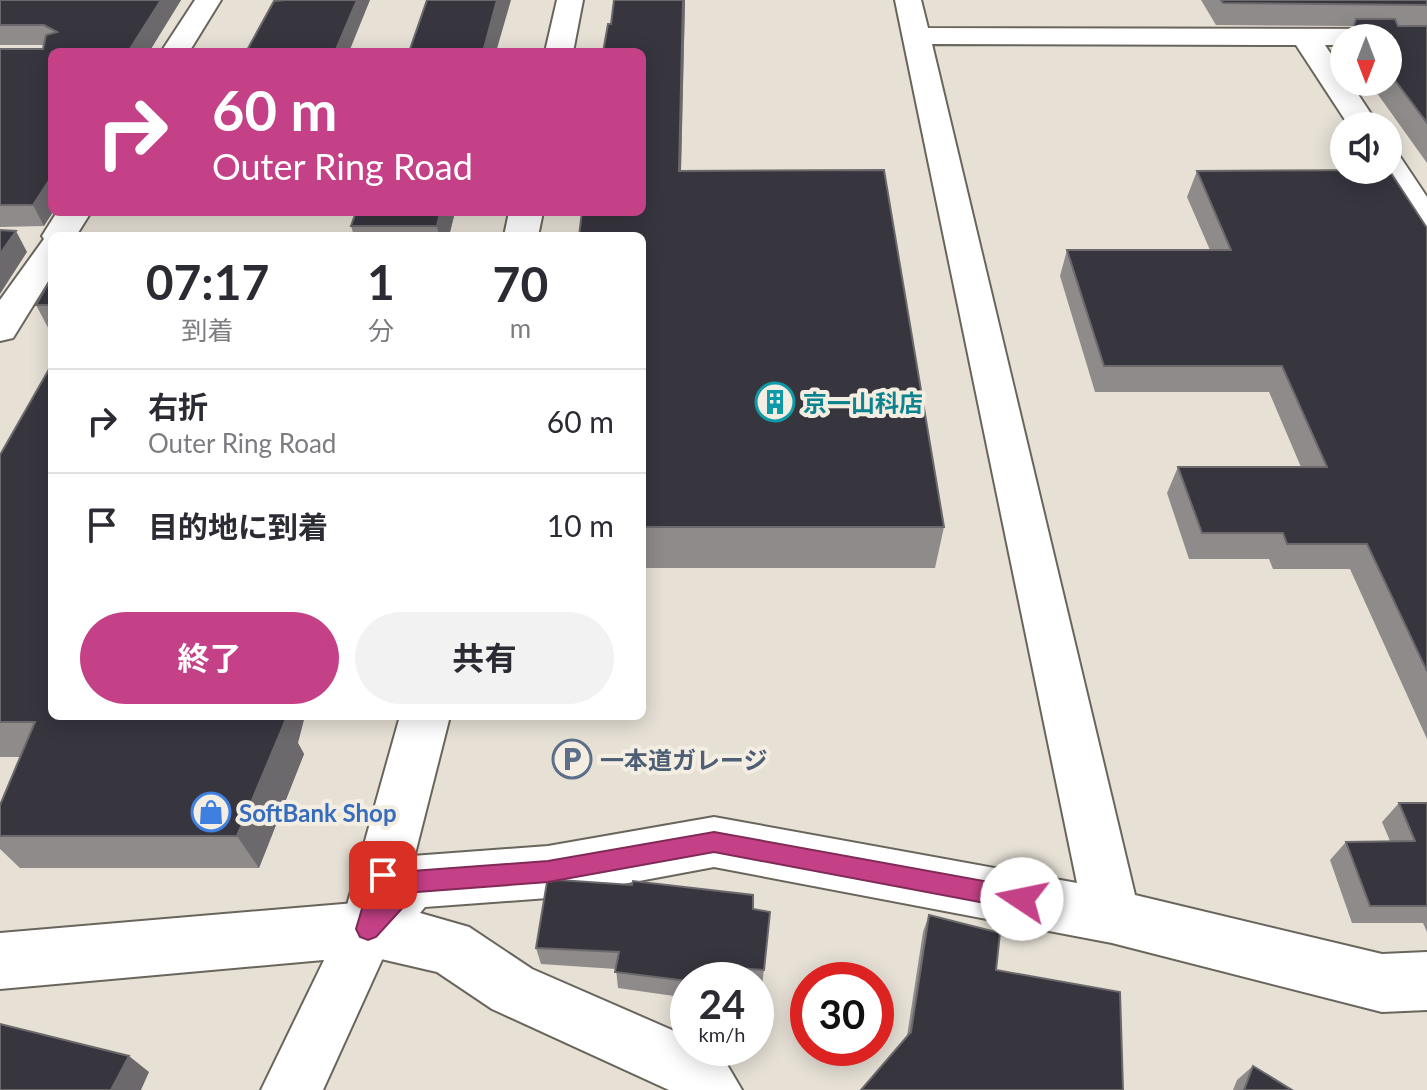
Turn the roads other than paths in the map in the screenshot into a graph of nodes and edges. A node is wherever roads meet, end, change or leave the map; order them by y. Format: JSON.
{"nodes":[{"id":1,"x":208,"y":0,"type":"edge"},
{"id":2,"x":570,"y":0,"type":"edge"},
{"id":3,"x":913,"y":18,"type":"edge"},
{"id":4,"x":1305,"y":37,"type":"junction"},
{"id":5,"x":1427,"y":37,"type":"edge"},
{"id":6,"x":178,"y":48,"type":"edge"},
{"id":7,"x":560,"y":48,"type":"edge"},
{"id":8,"x":1355,"y":112,"type":"edge"},
{"id":9,"x":1402,"y":184,"type":"edge"},
{"id":10,"x":1427,"y":223,"type":"edge"},
{"id":11,"x":13,"y":239,"type":"edge"},
{"id":12,"x":48,"y":239,"type":"edge"},
{"id":13,"x":48,"y":253,"type":"edge"},
{"id":14,"x":0,"y":329,"type":"edge"},
{"id":15,"x":424,"y":720,"type":"edge"},
{"id":16,"x":1112,"y":916,"type":"junction"},
{"id":17,"x":368,"y":929,"type":"junction"},
{"id":18,"x":0,"y":961,"type":"edge"},
{"id":19,"x":1427,"y":981,"type":"edge"},
{"id":20,"x":292,"y":1090,"type":"edge"},
{"id":21,"x":711,"y":1090,"type":"edge"}],
"edges":[{"from":1,"to":6,"type":"street"},
{"from":2,"to":7,"type":"street"},
{"from":3,"to":4,"type":"street"},
{"from":3,"to":16,"type":"street"},
{"from":4,"to":5,"type":"street"},
{"from":4,"to":8,"type":"street"},
{"from":9,"to":10,"type":"street"},
{"from":11,"to":12,"type":"street"},
{"from":13,"to":14,"type":"street"},
{"from":15,"to":17,"type":"street"},
{"from":16,"to":17,"type":"street"},
{"from":16,"to":19,"type":"street"},
{"from":17,"to":18,"type":"street"},
{"from":17,"to":20,"type":"street"},
{"from":17,"to":21,"type":"street"}]}
